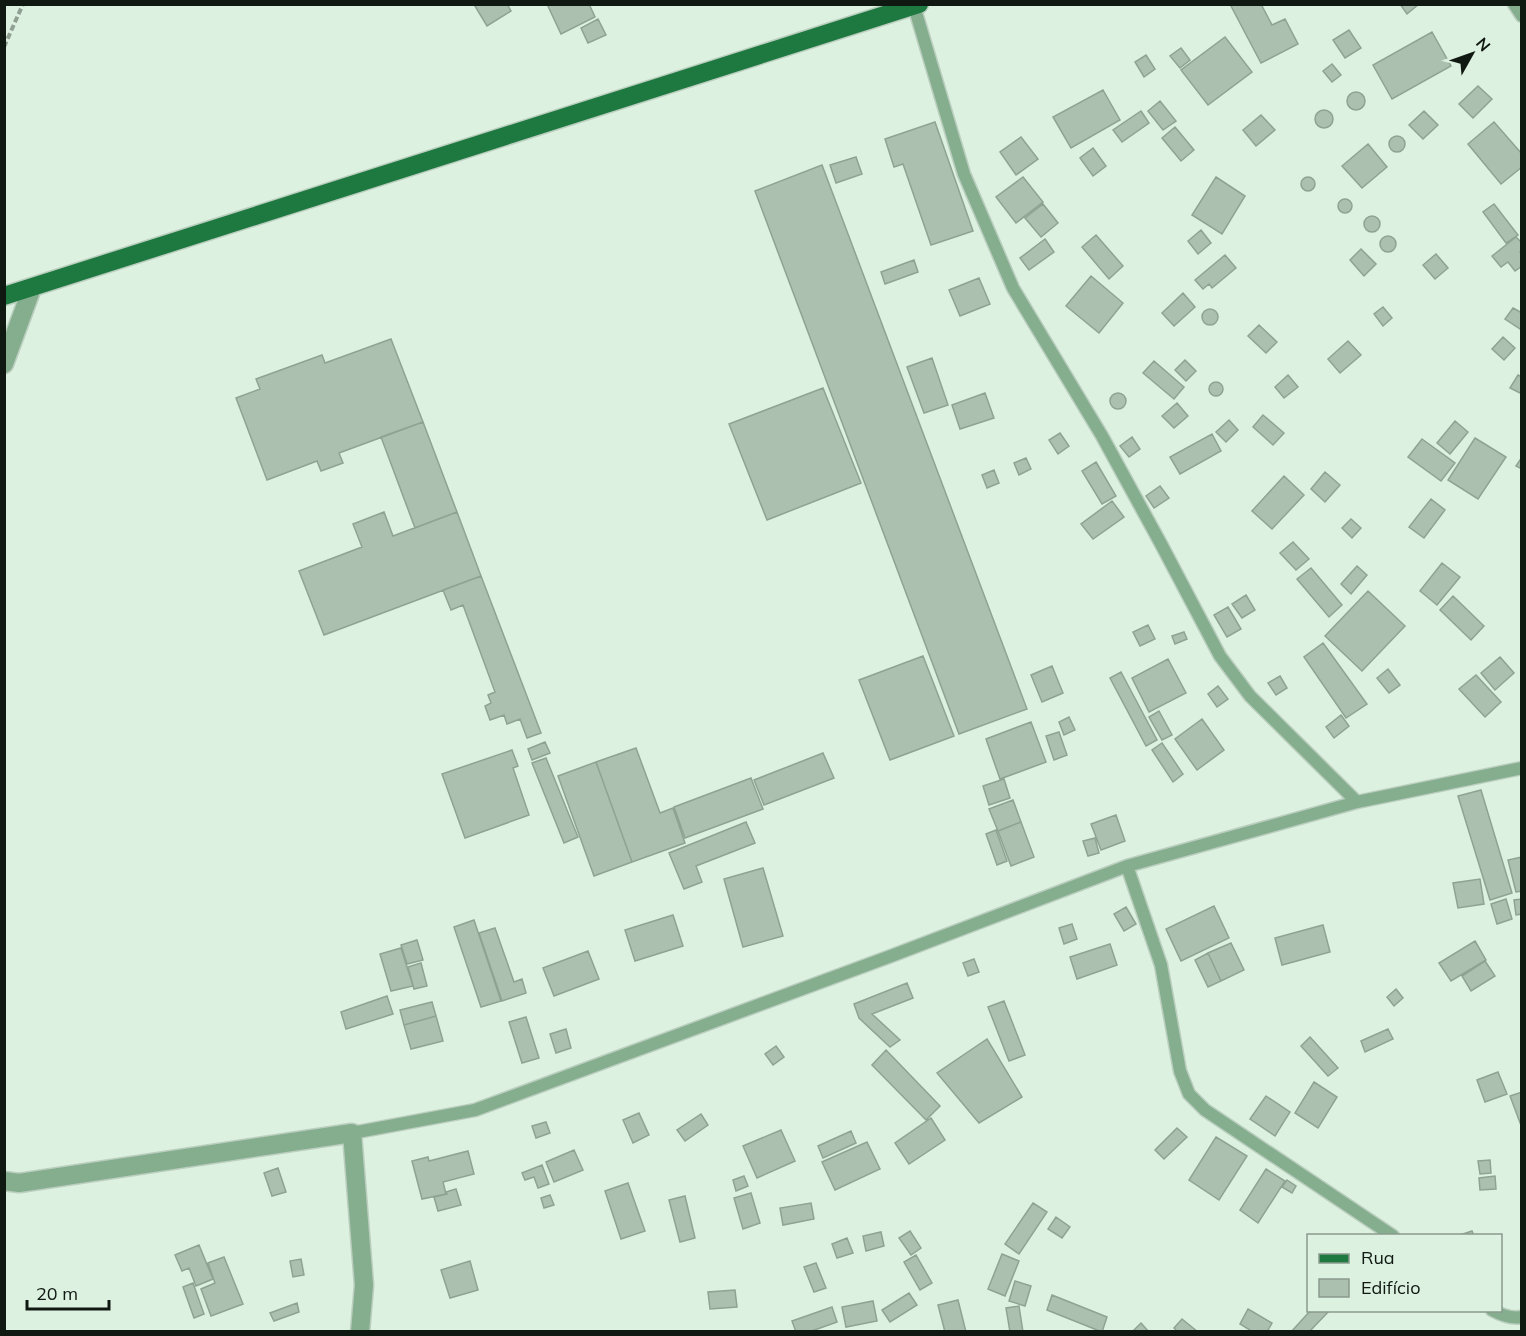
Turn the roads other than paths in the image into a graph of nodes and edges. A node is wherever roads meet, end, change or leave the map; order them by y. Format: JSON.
{"nodes":[{"id":1,"x":1514,"y":4,"type":"edge"},
{"id":2,"x":916,"y":5,"type":"edge"},
{"id":3,"x":1521,"y":16,"type":"edge"},
{"id":4,"x":32,"y":288,"type":"junction"},
{"id":5,"x":4,"y":296,"type":"edge"},
{"id":6,"x":4,"y":364,"type":"edge"},
{"id":7,"x":1521,"y":768,"type":"edge"},
{"id":8,"x":1358,"y":802,"type":"junction"},
{"id":9,"x":1127,"y":866,"type":"junction"},
{"id":10,"x":352,"y":1133,"type":"junction"},
{"id":11,"x":4,"y":1181,"type":"edge"},
{"id":12,"x":1390,"y":1234,"type":"edge"},
{"id":13,"x":1494,"y":1312,"type":"edge"},
{"id":14,"x":1521,"y":1317,"type":"edge"},
{"id":15,"x":360,"y":1332,"type":"edge"}],
"edges":[{"from":1,"to":3,"type":"lane"},
{"from":2,"to":4,"type":"main road"},
{"from":2,"to":8,"type":"lane"},
{"from":4,"to":5,"type":"main road"},
{"from":4,"to":6,"type":"street"},
{"from":7,"to":8,"type":"lane"},
{"from":8,"to":9,"type":"lane"},
{"from":9,"to":10,"type":"lane"},
{"from":9,"to":12,"type":"lane"},
{"from":10,"to":11,"type":"street"},
{"from":10,"to":15,"type":"street"},
{"from":13,"to":14,"type":"lane"}]}
